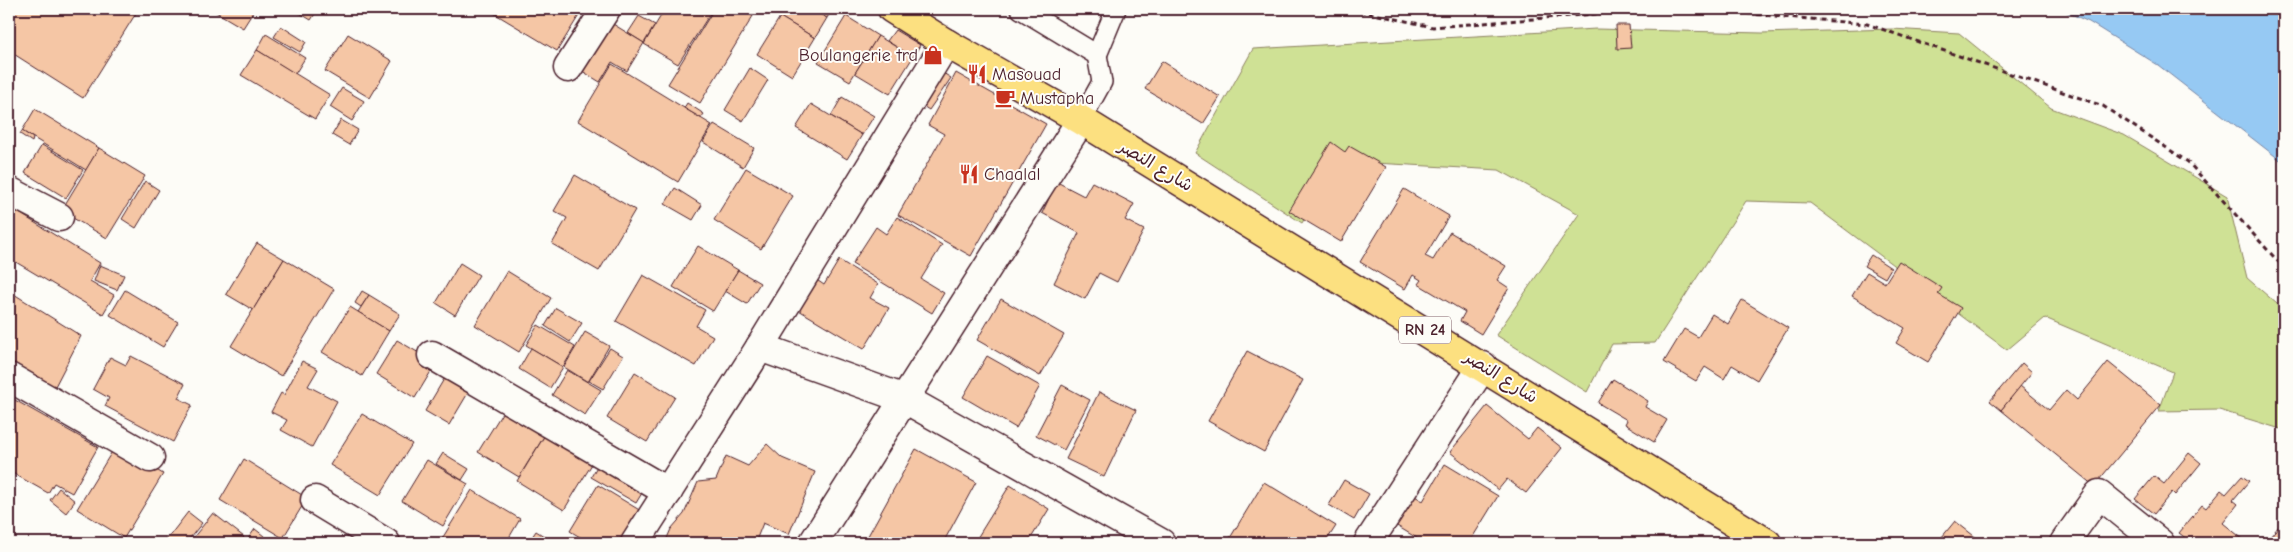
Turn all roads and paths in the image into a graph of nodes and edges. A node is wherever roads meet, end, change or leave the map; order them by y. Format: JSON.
{"nodes":[{"id":1,"x":606,"y":9,"type":"edge"},
{"id":2,"x":892,"y":9,"type":"edge"},
{"id":3,"x":1020,"y":9,"type":"edge"},
{"id":4,"x":1116,"y":9,"type":"edge"},
{"id":5,"x":1350,"y":9,"type":"edge"},
{"id":6,"x":1657,"y":9,"type":"edge"},
{"id":7,"x":1694,"y":9,"type":"edge"},
{"id":8,"x":946,"y":43,"type":"junction"},
{"id":9,"x":1097,"y":55,"type":"junction"},
{"id":10,"x":568,"y":68,"type":"dead end"},
{"id":11,"x":1080,"y":120,"type":"junction"},
{"id":12,"x":9,"y":191,"type":"edge"},
{"id":13,"x":59,"y":218,"type":"dead end"},
{"id":14,"x":2284,"y":268,"type":"edge"},
{"id":15,"x":760,"y":347,"type":"junction"},
{"id":16,"x":432,"y":355,"type":"dead end"},
{"id":17,"x":1483,"y":366,"type":"junction"},
{"id":18,"x":9,"y":377,"type":"edge"},
{"id":19,"x":905,"y":398,"type":"junction"},
{"id":20,"x":150,"y":458,"type":"dead end"},
{"id":21,"x":668,"y":492,"type":"junction"},
{"id":22,"x":315,"y":500,"type":"dead end"},
{"id":23,"x":386,"y":543,"type":"edge"},
{"id":24,"x":635,"y":543,"type":"edge"},
{"id":25,"x":813,"y":543,"type":"edge"},
{"id":26,"x":1161,"y":543,"type":"edge"},
{"id":27,"x":1368,"y":543,"type":"edge"},
{"id":28,"x":1767,"y":543,"type":"edge"},
{"id":29,"x":2064,"y":543,"type":"edge"},
{"id":30,"x":2160,"y":543,"type":"edge"}],
"edges":[{"from":1,"to":10,"type":"street"},
{"from":2,"to":8,"type":"main road","number":"RN 24"},
{"from":3,"to":9,"type":"lane"},
{"from":4,"to":9,"type":"lane"},
{"from":5,"to":6,"type":"path"},
{"from":7,"to":14,"type":"path"},
{"from":8,"to":11,"type":"main road","number":"RN 24"},
{"from":8,"to":15,"type":"street"},
{"from":9,"to":11,"type":"lane"},
{"from":11,"to":17,"type":"main road","name":"شارع النصر","number":"RN 24"},
{"from":11,"to":19,"type":"street"},
{"from":12,"to":13,"type":"street"},
{"from":15,"to":19,"type":"street"},
{"from":15,"to":21,"type":"street"},
{"from":16,"to":21,"type":"street"},
{"from":17,"to":27,"type":"street"},
{"from":17,"to":28,"type":"main road","name":"شارع النصر","number":"RN 24"},
{"from":18,"to":20,"type":"street"},
{"from":19,"to":25,"type":"street"},
{"from":19,"to":26,"type":"street"},
{"from":21,"to":24,"type":"street"},
{"from":22,"to":23,"type":"street"},
{"from":29,"to":30,"type":"street"}]}
